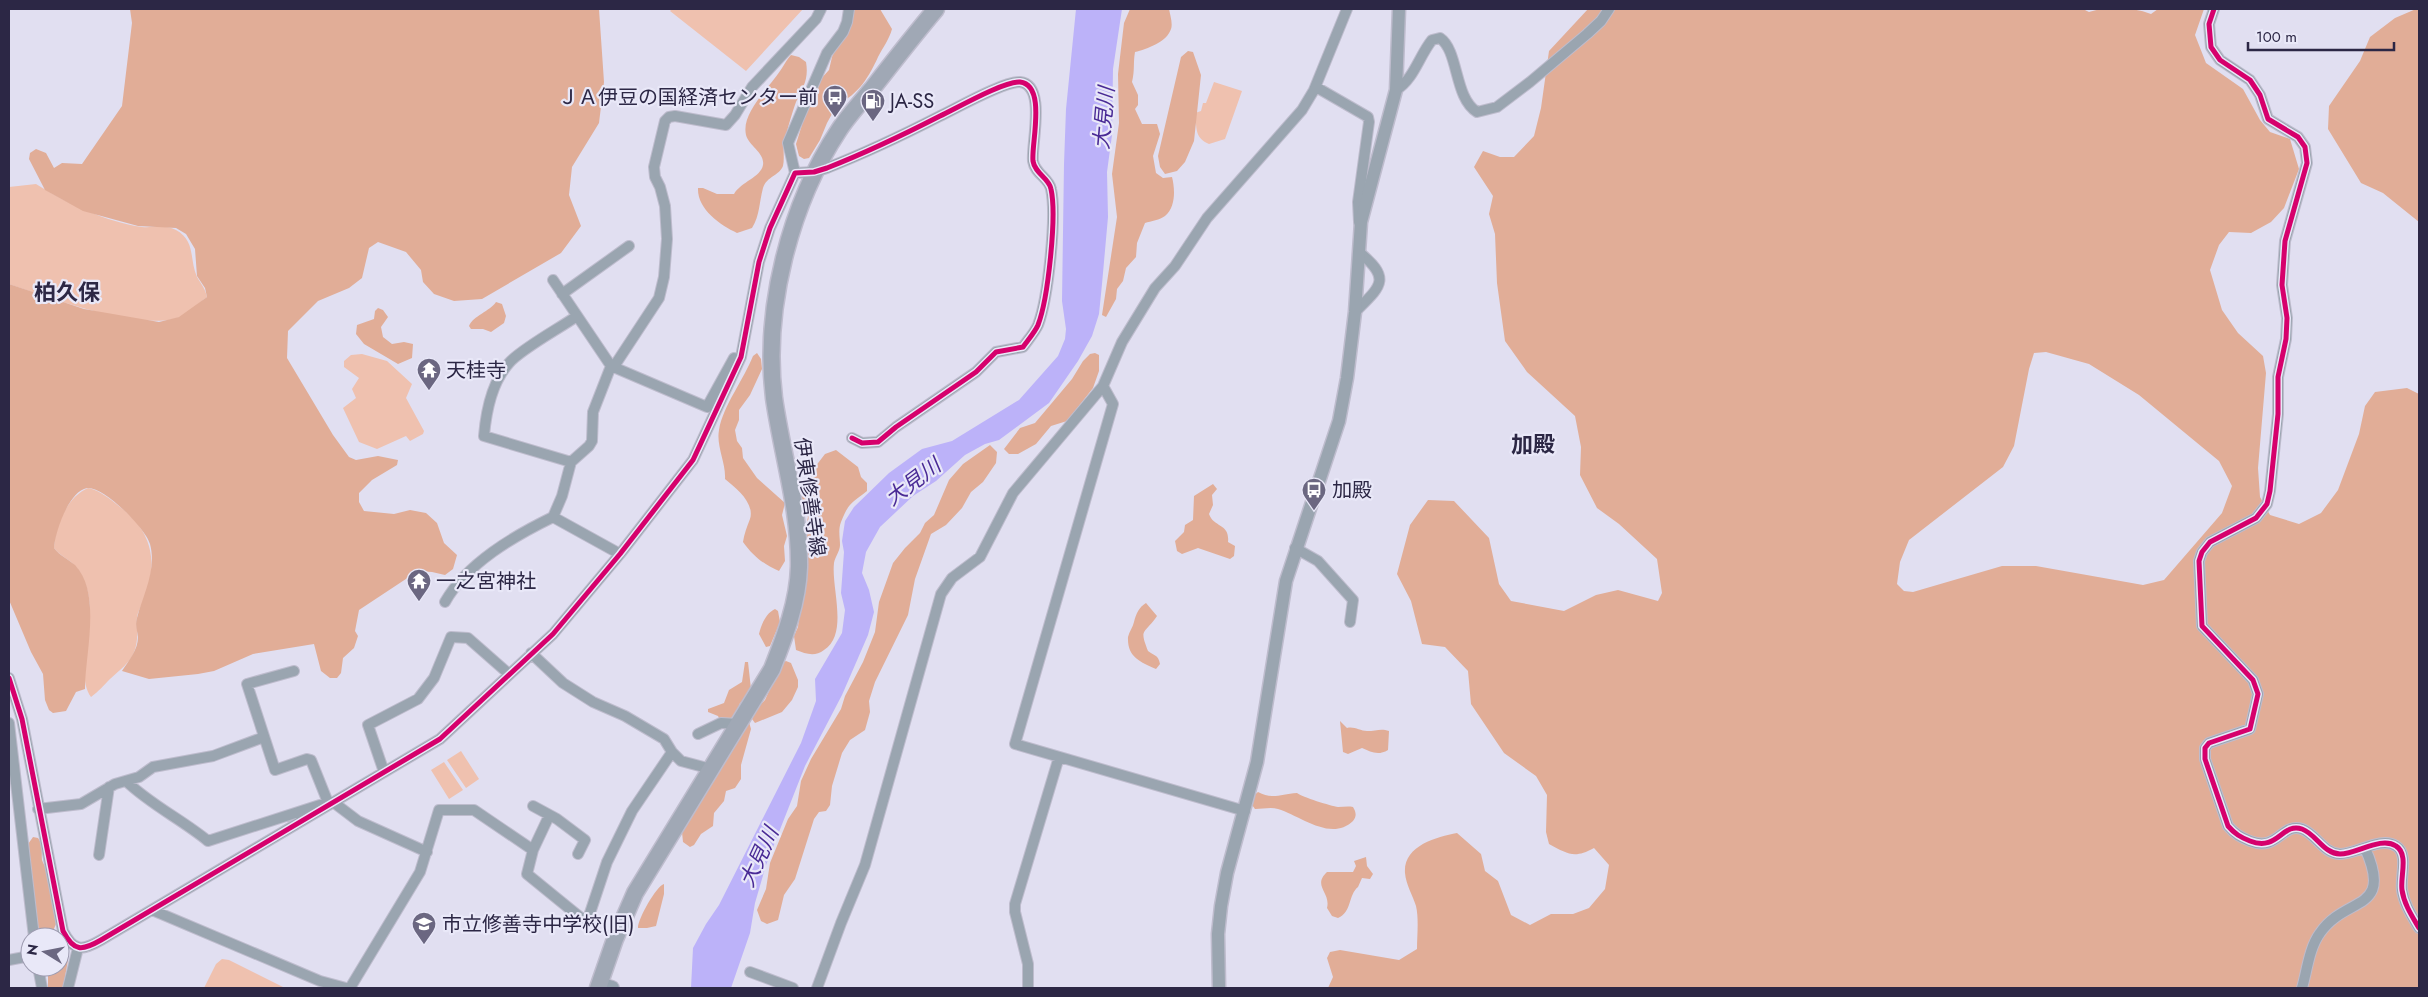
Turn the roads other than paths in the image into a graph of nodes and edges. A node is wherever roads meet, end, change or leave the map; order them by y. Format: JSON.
{"nodes":[{"id":1,"x":821,"y":9,"type":"edge"},
{"id":2,"x":849,"y":9,"type":"edge"},
{"id":3,"x":936,"y":9,"type":"edge"},
{"id":4,"x":1347,"y":9,"type":"edge"},
{"id":5,"x":1399,"y":9,"type":"edge"},
{"id":6,"x":1609,"y":9,"type":"edge"},
{"id":7,"x":2214,"y":9,"type":"edge"},
{"id":8,"x":1316,"y":86,"type":"junction"},
{"id":9,"x":1396,"y":90,"type":"junction"},
{"id":10,"x":795,"y":172,"type":"junction"},
{"id":11,"x":814,"y":172,"type":"junction"},
{"id":12,"x":1360,"y":225,"type":"junction"},
{"id":13,"x":629,"y":246,"type":"dead end"},
{"id":14,"x":1359,"y":252,"type":"junction"},
{"id":15,"x":553,"y":280,"type":"dead end"},
{"id":16,"x":562,"y":294,"type":"junction"},
{"id":17,"x":1355,"y":312,"type":"junction"},
{"id":18,"x":576,"y":316,"type":"junction"},
{"id":19,"x":741,"y":358,"type":"junction"},
{"id":20,"x":612,"y":367,"type":"junction"},
{"id":21,"x":1103,"y":386,"type":"junction"},
{"id":22,"x":852,"y":438,"type":"dead end"},
{"id":23,"x":571,"y":462,"type":"junction"},
{"id":24,"x":553,"y":517,"type":"junction"},
{"id":25,"x":1296,"y":548,"type":"junction"},
{"id":26,"x":620,"y":554,"type":"junction"},
{"id":27,"x":445,"y":602,"type":"dead end"},
{"id":28,"x":1350,"y":622,"type":"dead end"},
{"id":29,"x":531,"y":654,"type":"junction"},
{"id":30,"x":294,"y":671,"type":"dead end"},
{"id":31,"x":509,"y":674,"type":"junction"},
{"id":32,"x":9,"y":678,"type":"edge"},
{"id":33,"x":9,"y":723,"type":"edge"},
{"id":34,"x":738,"y":724,"type":"junction"},
{"id":35,"x":698,"y":734,"type":"dead end"},
{"id":36,"x":264,"y":737,"type":"junction"},
{"id":37,"x":672,"y":752,"type":"junction"},
{"id":38,"x":1059,"y":757,"type":"junction"},
{"id":39,"x":711,"y":769,"type":"junction"},
{"id":40,"x":12,"y":772,"type":"edge"},
{"id":41,"x":384,"y":772,"type":"junction"},
{"id":42,"x":126,"y":781,"type":"junction"},
{"id":43,"x":109,"y":787,"type":"junction"},
{"id":44,"x":331,"y":803,"type":"junction"},
{"id":45,"x":533,"y":806,"type":"dead end"},
{"id":46,"x":38,"y":809,"type":"junction"},
{"id":47,"x":1245,"y":811,"type":"junction"},
{"id":48,"x":549,"y":816,"type":"junction"},
{"id":49,"x":2364,"y":848,"type":"junction"},
{"id":50,"x":533,"y":850,"type":"junction"},
{"id":51,"x":427,"y":852,"type":"junction"},
{"id":52,"x":99,"y":854,"type":"dead end"},
{"id":53,"x":578,"y":854,"type":"dead end"},
{"id":54,"x":152,"y":910,"type":"junction"},
{"id":55,"x":33,"y":927,"type":"edge"},
{"id":56,"x":2419,"y":928,"type":"edge"},
{"id":57,"x":78,"y":948,"type":"junction"},
{"id":58,"x":750,"y":972,"type":"dead end"},
{"id":59,"x":318,"y":985,"type":"edge"},
{"id":60,"x":603,"y":987,"type":"edge"},
{"id":61,"x":68,"y":988,"type":"edge"},
{"id":62,"x":346,"y":988,"type":"edge"},
{"id":63,"x":350,"y":988,"type":"edge"},
{"id":64,"x":793,"y":988,"type":"edge"},
{"id":65,"x":817,"y":988,"type":"edge"},
{"id":66,"x":1028,"y":988,"type":"edge"},
{"id":67,"x":1219,"y":988,"type":"edge"},
{"id":68,"x":2302,"y":988,"type":"edge"}],
"edges":[{"from":1,"to":20,"type":"street"},
{"from":2,"to":10,"type":"street"},
{"from":3,"to":11,"type":"main road","name":"伊東修善寺線"},
{"from":4,"to":8,"type":"street"},
{"from":5,"to":9,"type":"street"},
{"from":6,"to":9,"type":"street"},
{"from":7,"to":49,"type":"street"},
{"from":8,"to":12,"type":"street"},
{"from":8,"to":21,"type":"street"},
{"from":9,"to":12,"type":"street"},
{"from":10,"to":11,"type":"street"},
{"from":10,"to":19,"type":"street"},
{"from":11,"to":22,"type":"street"},
{"from":11,"to":34,"type":"main road","name":"伊東修善寺線"},
{"from":12,"to":14,"type":"street"},
{"from":13,"to":16,"type":"street"},
{"from":14,"to":17,"type":"street"},
{"from":14,"to":17,"type":"street"},
{"from":15,"to":16,"type":"street"},
{"from":16,"to":18,"type":"street"},
{"from":17,"to":25,"type":"street"},
{"from":18,"to":20,"type":"street"},
{"from":18,"to":23,"type":"street"},
{"from":19,"to":20,"type":"street"},
{"from":19,"to":26,"type":"street"},
{"from":20,"to":23,"type":"street"},
{"from":21,"to":38,"type":"street"},
{"from":21,"to":65,"type":"street"},
{"from":23,"to":24,"type":"street"},
{"from":24,"to":26,"type":"street"},
{"from":24,"to":27,"type":"street"},
{"from":25,"to":28,"type":"street"},
{"from":25,"to":47,"type":"street"},
{"from":26,"to":29,"type":"street"},
{"from":29,"to":31,"type":"street"},
{"from":29,"to":37,"type":"street"},
{"from":30,"to":36,"type":"street"},
{"from":31,"to":41,"type":"street"},
{"from":31,"to":41,"type":"street"},
{"from":32,"to":46,"type":"street"},
{"from":33,"to":40,"type":"street"},
{"from":34,"to":35,"type":"street"},
{"from":34,"to":39,"type":"main road","name":"伊東修善寺線"},
{"from":36,"to":42,"type":"street"},
{"from":36,"to":44,"type":"street"},
{"from":37,"to":39,"type":"street"},
{"from":37,"to":50,"type":"street"},
{"from":38,"to":47,"type":"street"},
{"from":38,"to":66,"type":"street"},
{"from":39,"to":60,"type":"main road","name":"伊東修善寺線"},
{"from":40,"to":55,"type":"street"},
{"from":41,"to":44,"type":"street"},
{"from":42,"to":43,"type":"street"},
{"from":42,"to":44,"type":"street"},
{"from":43,"to":46,"type":"street"},
{"from":43,"to":52,"type":"street"},
{"from":44,"to":51,"type":"street"},
{"from":44,"to":54,"type":"street"},
{"from":45,"to":48,"type":"street"},
{"from":46,"to":57,"type":"street"},
{"from":47,"to":67,"type":"street"},
{"from":48,"to":50,"type":"street"},
{"from":48,"to":53,"type":"street"},
{"from":49,"to":56,"type":"street"},
{"from":49,"to":68,"type":"street"},
{"from":50,"to":51,"type":"street"},
{"from":51,"to":63,"type":"street"},
{"from":54,"to":57,"type":"street"},
{"from":54,"to":59,"type":"street"},
{"from":57,"to":61,"type":"street"},
{"from":58,"to":64,"type":"street"},
{"from":59,"to":62,"type":"street"}]}
